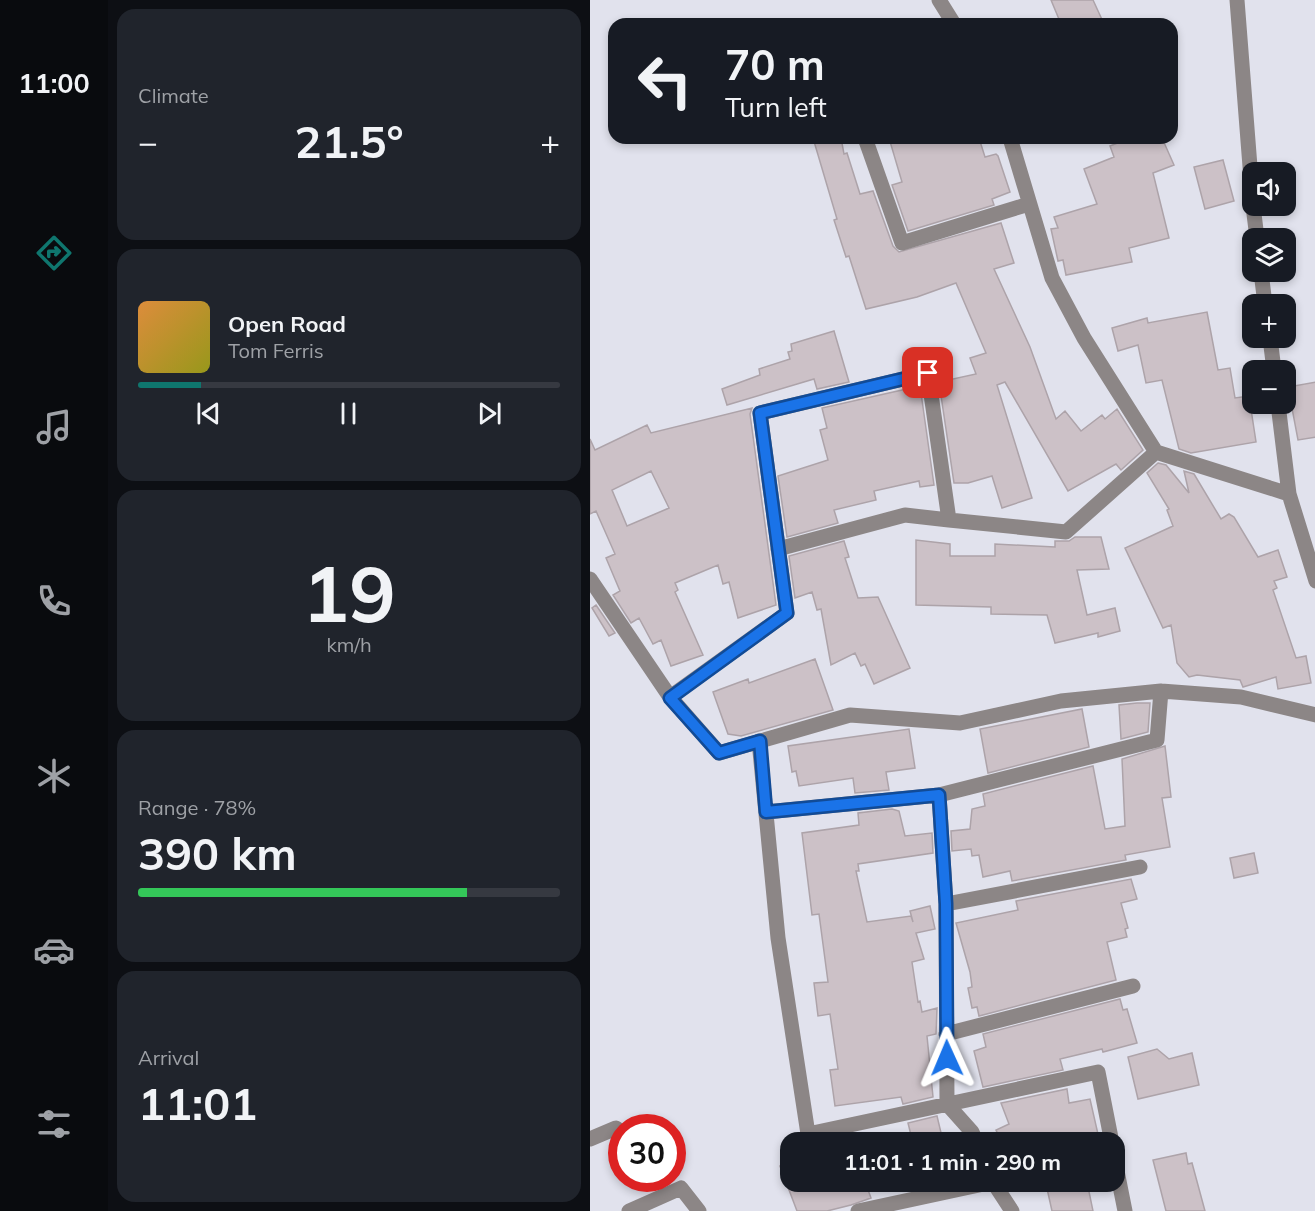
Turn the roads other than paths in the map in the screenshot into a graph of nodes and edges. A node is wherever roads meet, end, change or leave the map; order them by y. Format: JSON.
{"nodes":[{"id":1,"x":939,"y":0,"type":"edge"},
{"id":2,"x":1237,"y":0,"type":"edge"},
{"id":3,"x":950,"y":18,"type":"edge"},
{"id":4,"x":867,"y":144,"type":"edge"},
{"id":5,"x":1012,"y":144,"type":"edge"},
{"id":6,"x":1250,"y":162,"type":"edge"},
{"id":7,"x":1029,"y":204,"type":"junction"},
{"id":8,"x":1279,"y":414,"type":"edge"},
{"id":9,"x":1156,"y":452,"type":"junction"},
{"id":10,"x":1289,"y":494,"type":"junction"},
{"id":11,"x":949,"y":520,"type":"junction"},
{"id":12,"x":778,"y":549,"type":"junction"},
{"id":13,"x":590,"y":579,"type":"edge"},
{"id":14,"x":1316,"y":581,"type":"edge"},
{"id":15,"x":1162,"y":691,"type":"junction"},
{"id":16,"x":670,"y":698,"type":"junction"},
{"id":17,"x":1316,"y":715,"type":"edge"},
{"id":18,"x":760,"y":741,"type":"junction"},
{"id":19,"x":939,"y":795,"type":"junction"},
{"id":20,"x":766,"y":812,"type":"junction"},
{"id":21,"x":1140,"y":867,"type":"dead end"},
{"id":22,"x":946,"y":904,"type":"junction"},
{"id":23,"x":1133,"y":986,"type":"dead end"},
{"id":24,"x":946,"y":1034,"type":"junction"},
{"id":25,"x":947,"y":1104,"type":"junction"},
{"id":26,"x":608,"y":1131,"type":"edge"},
{"id":27,"x":972,"y":1132,"type":"edge"},
{"id":28,"x":1110,"y":1132,"type":"edge"},
{"id":29,"x":590,"y":1139,"type":"edge"},
{"id":30,"x":662,"y":1192,"type":"edge"},
{"id":31,"x":684,"y":1192,"type":"edge"},
{"id":32,"x":946,"y":1192,"type":"edge"},
{"id":33,"x":1000,"y":1192,"type":"edge"},
{"id":34,"x":1121,"y":1192,"type":"edge"},
{"id":35,"x":629,"y":1211,"type":"edge"},
{"id":36,"x":699,"y":1211,"type":"edge"},
{"id":37,"x":858,"y":1211,"type":"edge"},
{"id":38,"x":1012,"y":1211,"type":"edge"},
{"id":39,"x":1125,"y":1211,"type":"edge"}],
"edges":[{"from":1,"to":3,"type":"street"},
{"from":2,"to":6,"type":"street"},
{"from":4,"to":7,"type":"street"},
{"from":5,"to":7,"type":"street"},
{"from":7,"to":9,"type":"street"},
{"from":8,"to":10,"type":"street"},
{"from":9,"to":10,"type":"street"},
{"from":9,"to":11,"type":"street"},
{"from":10,"to":14,"type":"street"},
{"from":11,"to":12,"type":"street"},
{"from":11,"to":12,"type":"street"},
{"from":12,"to":16,"type":"street"},
{"from":13,"to":16,"type":"street"},
{"from":15,"to":17,"type":"street"},
{"from":15,"to":18,"type":"street"},
{"from":15,"to":19,"type":"street"},
{"from":16,"to":18,"type":"street"},
{"from":18,"to":20,"type":"street"},
{"from":19,"to":20,"type":"street"},
{"from":19,"to":22,"type":"street"},
{"from":20,"to":25,"type":"street"},
{"from":21,"to":22,"type":"street"},
{"from":22,"to":24,"type":"street"},
{"from":23,"to":24,"type":"street"},
{"from":24,"to":25,"type":"street"},
{"from":25,"to":27,"type":"street"},
{"from":25,"to":28,"type":"street"},
{"from":26,"to":29,"type":"street"},
{"from":30,"to":35,"type":"street"},
{"from":31,"to":36,"type":"street"},
{"from":32,"to":37,"type":"street"},
{"from":33,"to":38,"type":"street"},
{"from":34,"to":39,"type":"street"}]}
